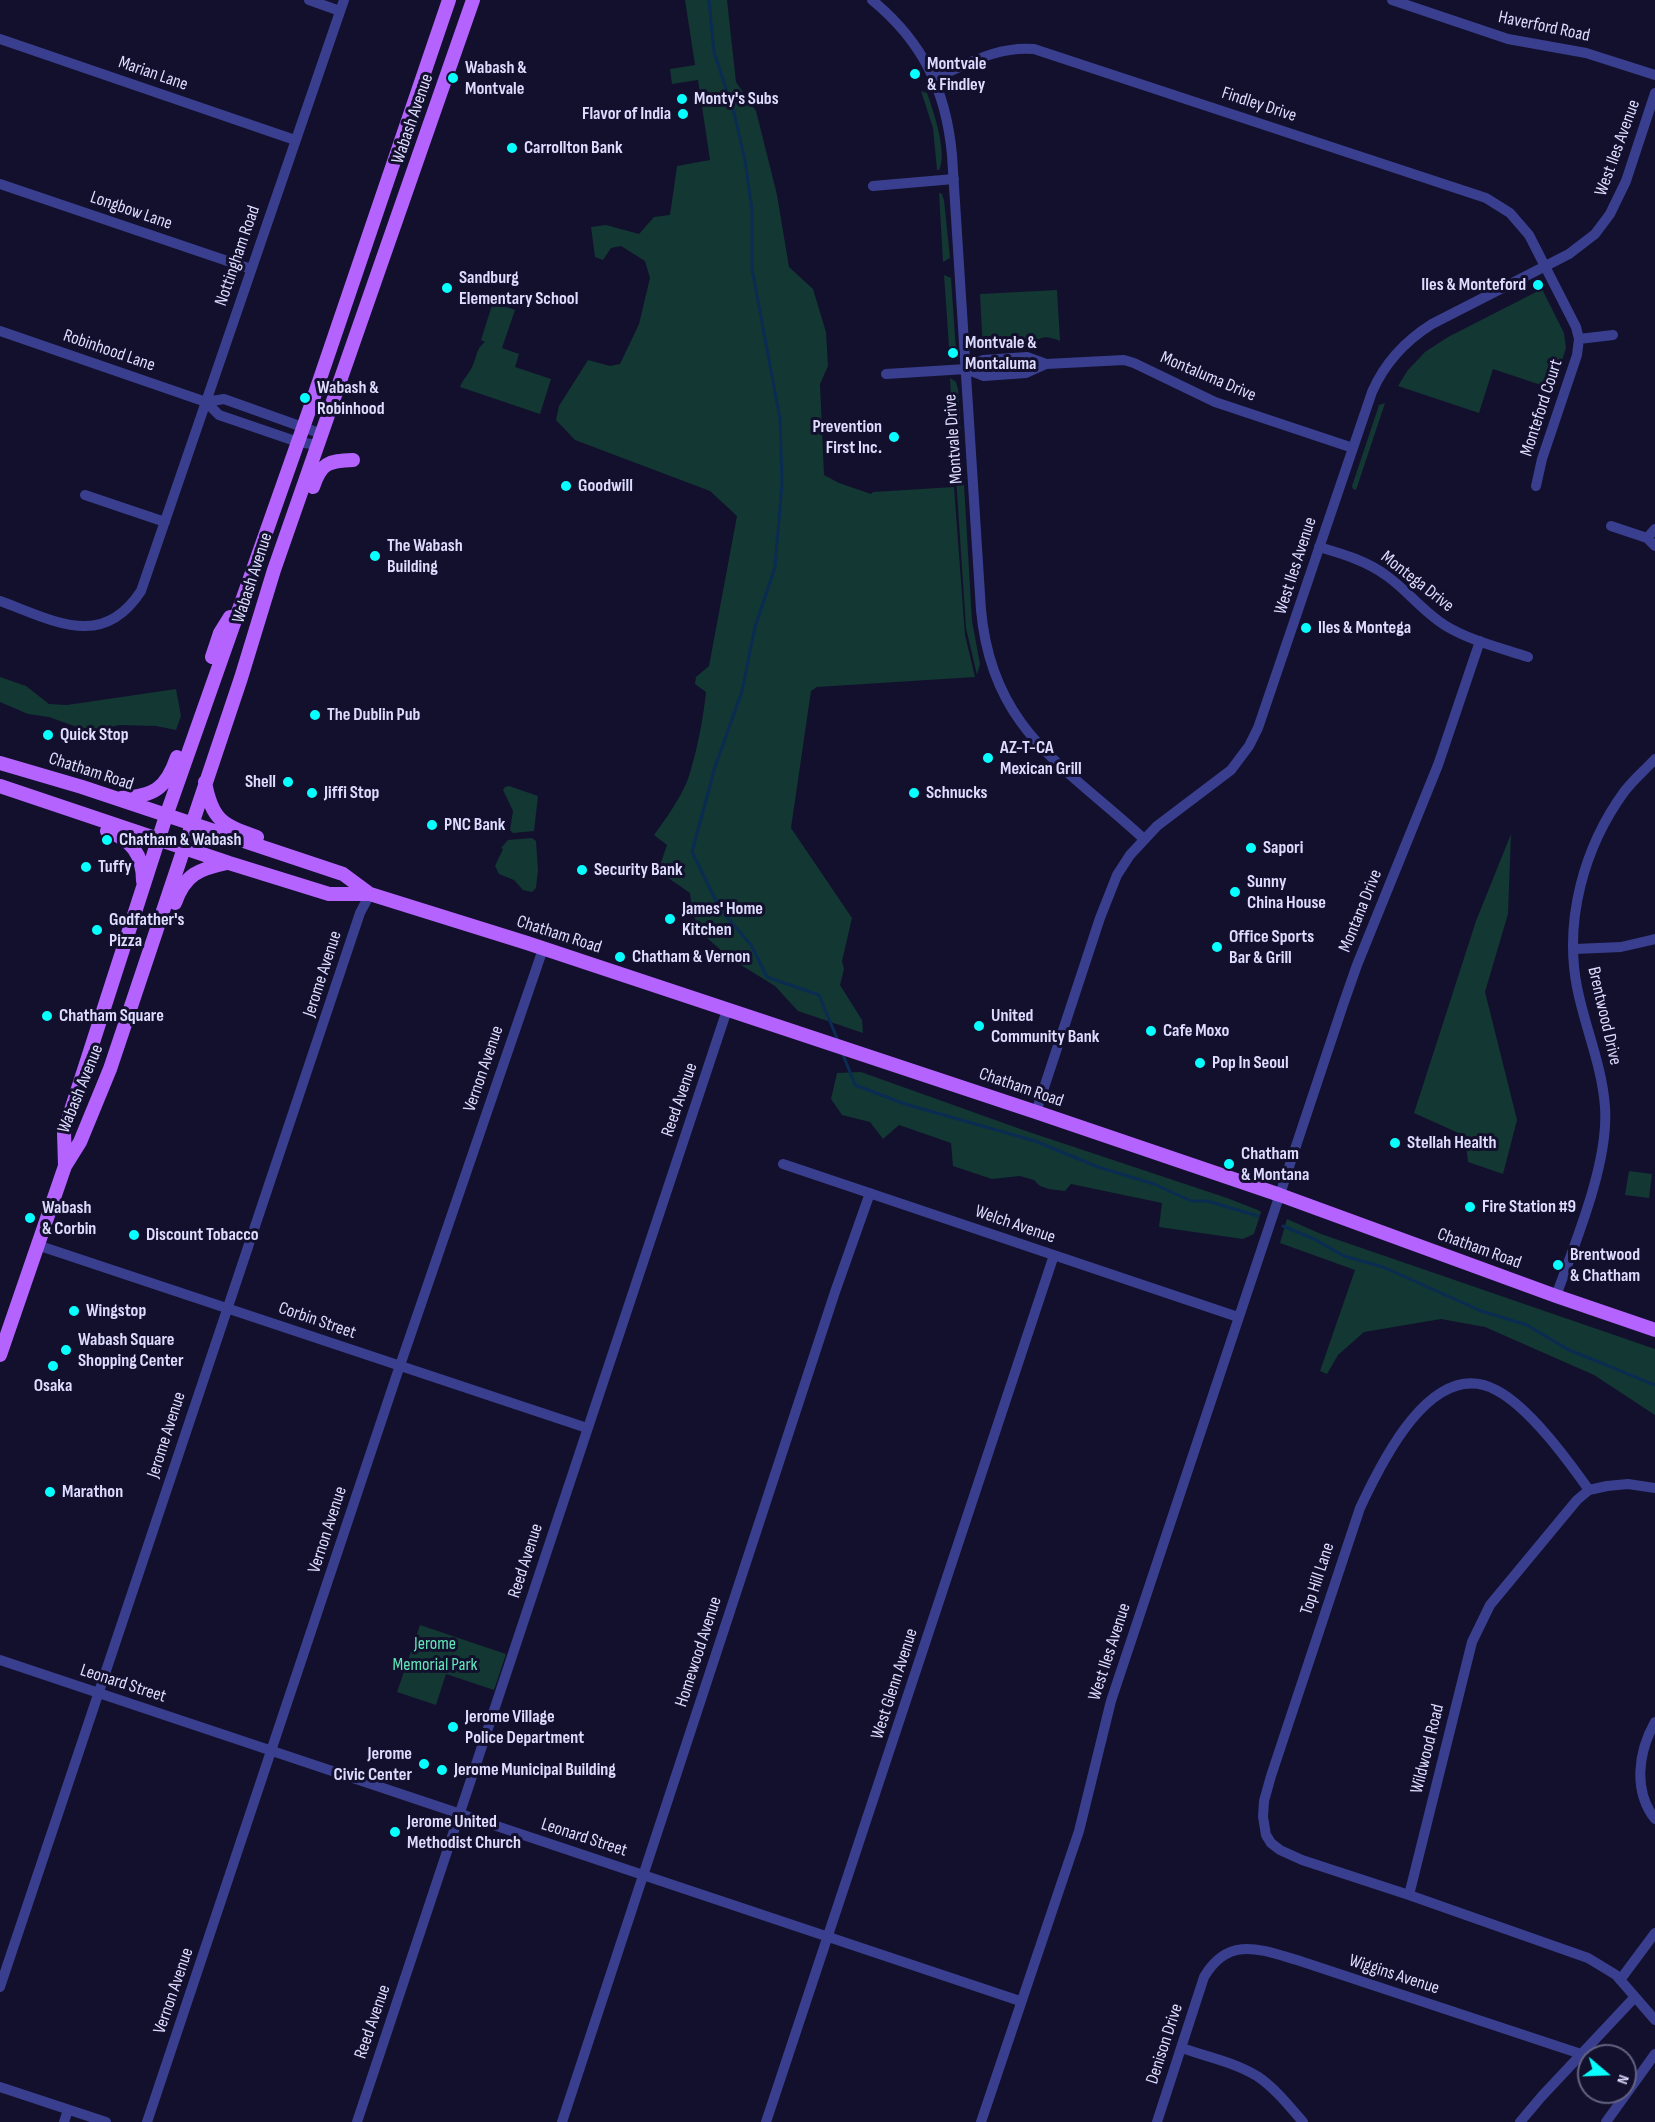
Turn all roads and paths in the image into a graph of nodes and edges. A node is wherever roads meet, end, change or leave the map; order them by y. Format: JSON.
{"nodes":[{"id":1,"x":309,"y":0,"type":"edge"},
{"id":2,"x":449,"y":0,"type":"edge"},
{"id":3,"x":472,"y":0,"type":"edge"},
{"id":4,"x":872,"y":0,"type":"edge"},
{"id":5,"x":1392,"y":0,"type":"edge"},
{"id":6,"x":342,"y":5,"type":"edge"},
{"id":7,"x":0,"y":39,"type":"edge"},
{"id":8,"x":1655,"y":75,"type":"edge"},
{"id":9,"x":935,"y":78,"type":"junction"},
{"id":10,"x":1655,"y":93,"type":"edge"},
{"id":11,"x":295,"y":140,"type":"junction"},
{"id":12,"x":954,"y":179,"type":"junction"},
{"id":13,"x":0,"y":184,"type":"edge"},
{"id":14,"x":873,"y":186,"type":"dead end"},
{"id":15,"x":1545,"y":266,"type":"junction"},
{"id":16,"x":251,"y":269,"type":"junction"},
{"id":17,"x":0,"y":331,"type":"edge"},
{"id":18,"x":1613,"y":335,"type":"dead end"},
{"id":19,"x":1579,"y":339,"type":"junction"},
{"id":20,"x":1046,"y":364,"type":"junction"},
{"id":21,"x":966,"y":369,"type":"junction"},
{"id":22,"x":886,"y":374,"type":"dead end"},
{"id":23,"x":206,"y":402,"type":"junction"},
{"id":24,"x":303,"y":427,"type":"junction"},
{"id":25,"x":320,"y":439,"type":"junction"},
{"id":26,"x":298,"y":442,"type":"junction"},
{"id":27,"x":1353,"y":448,"type":"junction"},
{"id":28,"x":353,"y":460,"type":"dead end"},
{"id":29,"x":1536,"y":486,"type":"dead end"},
{"id":30,"x":85,"y":495,"type":"dead end"},
{"id":31,"x":165,"y":522,"type":"junction"},
{"id":32,"x":1611,"y":526,"type":"dead end"},
{"id":33,"x":1655,"y":529,"type":"edge"},
{"id":34,"x":1651,"y":542,"type":"edge"},
{"id":35,"x":1319,"y":547,"type":"junction"},
{"id":36,"x":274,"y":570,"type":"junction"},
{"id":37,"x":0,"y":601,"type":"edge"},
{"id":38,"x":242,"y":601,"type":"junction"},
{"id":39,"x":1480,"y":641,"type":"junction"},
{"id":40,"x":1528,"y":657,"type":"dead end"},
{"id":41,"x":1655,"y":759,"type":"edge"},
{"id":42,"x":0,"y":764,"type":"edge"},
{"id":43,"x":205,"y":782,"type":"junction"},
{"id":44,"x":0,"y":786,"type":"edge"},
{"id":45,"x":114,"y":798,"type":"junction"},
{"id":46,"x":47,"y":802,"type":"junction"},
{"id":47,"x":166,"y":816,"type":"junction"},
{"id":48,"x":191,"y":824,"type":"junction"},
{"id":49,"x":159,"y":839,"type":"junction"},
{"id":50,"x":1144,"y":839,"type":"junction"},
{"id":51,"x":184,"y":848,"type":"junction"},
{"id":52,"x":229,"y":863,"type":"junction"},
{"id":53,"x":331,"y":870,"type":"junction"},
{"id":54,"x":143,"y":888,"type":"junction"},
{"id":55,"x":370,"y":894,"type":"junction"},
{"id":56,"x":1655,"y":939,"type":"edge"},
{"id":57,"x":151,"y":948,"type":"junction"},
{"id":58,"x":543,"y":949,"type":"junction"},
{"id":59,"x":1575,"y":949,"type":"junction"},
{"id":60,"x":728,"y":1010,"type":"junction"},
{"id":61,"x":1036,"y":1112,"type":"junction"},
{"id":62,"x":783,"y":1164,"type":"dead end"},
{"id":63,"x":65,"y":1166,"type":"junction"},
{"id":64,"x":870,"y":1193,"type":"junction"},
{"id":65,"x":1280,"y":1195,"type":"junction"},
{"id":66,"x":37,"y":1245,"type":"junction"},
{"id":67,"x":1053,"y":1255,"type":"junction"},
{"id":68,"x":1556,"y":1296,"type":"junction"},
{"id":69,"x":228,"y":1308,"type":"junction"},
{"id":70,"x":1238,"y":1317,"type":"junction"},
{"id":71,"x":1655,"y":1330,"type":"edge"},
{"id":72,"x":0,"y":1355,"type":"edge"},
{"id":73,"x":400,"y":1366,"type":"junction"},
{"id":74,"x":587,"y":1428,"type":"junction"},
{"id":75,"x":1655,"y":1488,"type":"edge"},
{"id":76,"x":1589,"y":1490,"type":"junction"},
{"id":77,"x":0,"y":1660,"type":"edge"},
{"id":78,"x":98,"y":1694,"type":"junction"},
{"id":79,"x":1655,"y":1722,"type":"edge"},
{"id":80,"x":272,"y":1751,"type":"junction"},
{"id":81,"x":461,"y":1814,"type":"junction"},
{"id":82,"x":1655,"y":1820,"type":"edge"},
{"id":83,"x":644,"y":1876,"type":"junction"},
{"id":84,"x":1409,"y":1895,"type":"junction"},
{"id":85,"x":1655,"y":1933,"type":"edge"},
{"id":86,"x":828,"y":1937,"type":"junction"},
{"id":87,"x":1204,"y":1977,"type":"joint"},
{"id":88,"x":1620,"y":1980,"type":"junction"},
{"id":89,"x":0,"y":1987,"type":"edge"},
{"id":90,"x":1634,"y":1998,"type":"junction"},
{"id":91,"x":1020,"y":2001,"type":"junction"},
{"id":92,"x":1655,"y":2020,"type":"edge"},
{"id":93,"x":1590,"y":2044,"type":"edge"},
{"id":94,"x":1182,"y":2048,"type":"junction"},
{"id":95,"x":1577,"y":2053,"type":"edge"},
{"id":96,"x":1655,"y":2054,"type":"edge"},
{"id":97,"x":1577,"y":2058,"type":"edge"},
{"id":98,"x":0,"y":2087,"type":"edge"},
{"id":99,"x":68,"y":2110,"type":"junction"},
{"id":100,"x":64,"y":2122,"type":"edge"},
{"id":101,"x":106,"y":2122,"type":"edge"},
{"id":102,"x":147,"y":2122,"type":"edge"},
{"id":103,"x":357,"y":2122,"type":"edge"},
{"id":104,"x":561,"y":2122,"type":"edge"},
{"id":105,"x":766,"y":2122,"type":"edge"},
{"id":106,"x":981,"y":2122,"type":"edge"},
{"id":107,"x":1157,"y":2122,"type":"edge"},
{"id":108,"x":1303,"y":2122,"type":"edge"},
{"id":109,"x":1520,"y":2122,"type":"edge"},
{"id":110,"x":1606,"y":2122,"type":"edge"}],
"edges":[{"from":1,"to":6,"type":"street"},
{"from":2,"to":24,"type":"main road","name":"Wabash Avenue"},
{"from":3,"to":25,"type":"main road","name":"Wabash Avenue"},
{"from":4,"to":9,"type":"street","name":"Montvale Drive"},
{"from":5,"to":8,"type":"street","name":"Haverford Road"},
{"from":6,"to":11,"type":"street","name":"Nottingham Road"},
{"from":7,"to":11,"type":"street","name":"Marian Lane"},
{"from":9,"to":12,"type":"street","name":"Montvale Drive"},
{"from":9,"to":15,"type":"street","name":"Findley Drive"},
{"from":10,"to":15,"type":"street","name":"West Iles Avenue"},
{"from":11,"to":16,"type":"street","name":"Nottingham Road"},
{"from":12,"to":14,"type":"street"},
{"from":12,"to":21,"type":"street","name":"Montvale Drive"},
{"from":13,"to":16,"type":"street","name":"Longbow Lane"},
{"from":15,"to":19,"type":"street","name":"Monteford Court"},
{"from":15,"to":27,"type":"street","name":"West Iles Avenue"},
{"from":16,"to":23,"type":"street","name":"Nottingham Road"},
{"from":17,"to":23,"type":"street","name":"Robinhood Lane"},
{"from":18,"to":19,"type":"street","name":"Monteford Court"},
{"from":19,"to":29,"type":"street","name":"Monteford Court"},
{"from":20,"to":21,"type":"street","name":"Montaluma Drive"},
{"from":20,"to":21,"type":"street","name":"Montaluma Drive"},
{"from":20,"to":27,"type":"street","name":"Montaluma Drive"},
{"from":21,"to":22,"type":"street"},
{"from":21,"to":50,"type":"street","name":"Montvale Drive"},
{"from":23,"to":24,"type":"street","name":"Robinhood Lane"},
{"from":23,"to":26,"type":"street","name":"Robinhood Lane"},
{"from":23,"to":31,"type":"street","name":"Nottingham Road"},
{"from":24,"to":25,"type":"street","name":"Robinhood Lane"},
{"from":24,"to":26,"type":"main road","name":"Wabash Avenue"},
{"from":25,"to":26,"type":"street","name":"Robinhood Lane"},
{"from":25,"to":36,"type":"main road","name":"Wabash Avenue"},
{"from":26,"to":38,"type":"main road","name":"Wabash Avenue"},
{"from":27,"to":35,"type":"street","name":"West Iles Avenue"},
{"from":28,"to":36,"type":"main road"},
{"from":30,"to":31,"type":"street"},
{"from":31,"to":37,"type":"street","name":"Nottingham Road"},
{"from":32,"to":34,"type":"street"},
{"from":33,"to":34,"type":"street"},
{"from":35,"to":39,"type":"street","name":"Montega Drive"},
{"from":35,"to":50,"type":"street","name":"West Iles Avenue"},
{"from":36,"to":43,"type":"main road","name":"Wabash Avenue"},
{"from":38,"to":45,"type":"main road"},
{"from":38,"to":47,"type":"main road","name":"Wabash Avenue"},
{"from":39,"to":40,"type":"street","name":"Montega Drive"},
{"from":39,"to":65,"type":"street","name":"Montana Drive"},
{"from":41,"to":59,"type":"street","name":"Brentwood Drive"},
{"from":42,"to":45,"type":"main road","name":"Chatham Road"},
{"from":43,"to":48,"type":"main road","name":"Wabash Avenue"},
{"from":43,"to":53,"type":"main road"},
{"from":44,"to":46,"type":"main road","name":"Chatham Road"},
{"from":45,"to":47,"type":"main road","name":"Chatham Road"},
{"from":46,"to":49,"type":"main road","name":"Chatham Road"},
{"from":46,"to":54,"type":"main road"},
{"from":47,"to":48,"type":"main road","name":"Chatham Road"},
{"from":47,"to":49,"type":"main road","name":"Wabash Avenue"},
{"from":48,"to":51,"type":"main road","name":"Wabash Avenue"},
{"from":48,"to":53,"type":"main road","name":"Chatham Road"},
{"from":49,"to":51,"type":"main road","name":"Chatham Road"},
{"from":49,"to":54,"type":"main road","name":"Wabash Avenue"},
{"from":50,"to":61,"type":"street","name":"West Iles Avenue"},
{"from":51,"to":52,"type":"main road","name":"Chatham Road"},
{"from":51,"to":57,"type":"main road","name":"Wabash Avenue"},
{"from":52,"to":55,"type":"main road","name":"Chatham Road"},
{"from":52,"to":57,"type":"main road"},
{"from":53,"to":55,"type":"main road","name":"Chatham Road"},
{"from":54,"to":63,"type":"main road","name":"Wabash Avenue"},
{"from":55,"to":58,"type":"main road","name":"Chatham Road"},
{"from":55,"to":69,"type":"street","name":"Jerome Avenue"},
{"from":56,"to":59,"type":"street"},
{"from":57,"to":63,"type":"main road","name":"Wabash Avenue"},
{"from":58,"to":60,"type":"main road","name":"Chatham Road"},
{"from":58,"to":73,"type":"street","name":"Vernon Avenue"},
{"from":59,"to":68,"type":"street","name":"Brentwood Drive"},
{"from":60,"to":61,"type":"main road","name":"Chatham Road"},
{"from":60,"to":74,"type":"street","name":"Reed Avenue"},
{"from":61,"to":65,"type":"main road","name":"Chatham Road"},
{"from":62,"to":64,"type":"street","name":"Welch Avenue"},
{"from":63,"to":66,"type":"main road","name":"Wabash Avenue"},
{"from":64,"to":67,"type":"street","name":"Welch Avenue"},
{"from":64,"to":83,"type":"street","name":"Homewood Avenue"},
{"from":65,"to":68,"type":"main road","name":"Chatham Road"},
{"from":65,"to":70,"type":"street","name":"West Iles Avenue"},
{"from":66,"to":69,"type":"street","name":"Corbin Street"},
{"from":66,"to":72,"type":"main road","name":"Wabash Avenue"},
{"from":67,"to":70,"type":"street","name":"Welch Avenue"},
{"from":67,"to":86,"type":"street","name":"West Glenn Avenue"},
{"from":68,"to":71,"type":"main road","name":"Chatham Road"},
{"from":69,"to":73,"type":"street","name":"Corbin Street"},
{"from":69,"to":78,"type":"street","name":"Jerome Avenue"},
{"from":70,"to":91,"type":"street","name":"West Iles Avenue"},
{"from":73,"to":74,"type":"street","name":"Corbin Street"},
{"from":73,"to":80,"type":"street","name":"Vernon Avenue"},
{"from":74,"to":81,"type":"street","name":"Reed Avenue"},
{"from":75,"to":76,"type":"street"},
{"from":76,"to":84,"type":"street","name":"Wildwood Road"},
{"from":76,"to":84,"type":"street","name":"Top Hill Lane"},
{"from":77,"to":78,"type":"street","name":"Leonard Street"},
{"from":78,"to":80,"type":"street","name":"Leonard Street"},
{"from":78,"to":89,"type":"street","name":"Jerome Avenue"},
{"from":79,"to":82,"type":"street"},
{"from":80,"to":81,"type":"street","name":"Leonard Street"},
{"from":80,"to":102,"type":"street","name":"Vernon Avenue"},
{"from":81,"to":83,"type":"street","name":"Leonard Street"},
{"from":81,"to":103,"type":"street","name":"Reed Avenue"},
{"from":83,"to":86,"type":"street","name":"Leonard Street"},
{"from":83,"to":104,"type":"street","name":"Homewood Avenue"},
{"from":84,"to":88,"type":"street"},
{"from":85,"to":88,"type":"street"},
{"from":86,"to":91,"type":"street","name":"Leonard Street"},
{"from":86,"to":105,"type":"street","name":"West Glenn Avenue"},
{"from":87,"to":94,"type":"street","name":"Denison Drive"},
{"from":87,"to":95,"type":"street","name":"Wiggins Avenue"},
{"from":88,"to":90,"type":"street"},
{"from":90,"to":92,"type":"street"},
{"from":90,"to":93,"type":"street"},
{"from":91,"to":106,"type":"street","name":"West Iles Avenue"},
{"from":94,"to":107,"type":"street","name":"Denison Drive"},
{"from":94,"to":108,"type":"street"},
{"from":96,"to":110,"type":"street"},
{"from":97,"to":109,"type":"street"},
{"from":98,"to":99,"type":"street"},
{"from":99,"to":100,"type":"street"},
{"from":99,"to":101,"type":"street"}]}
